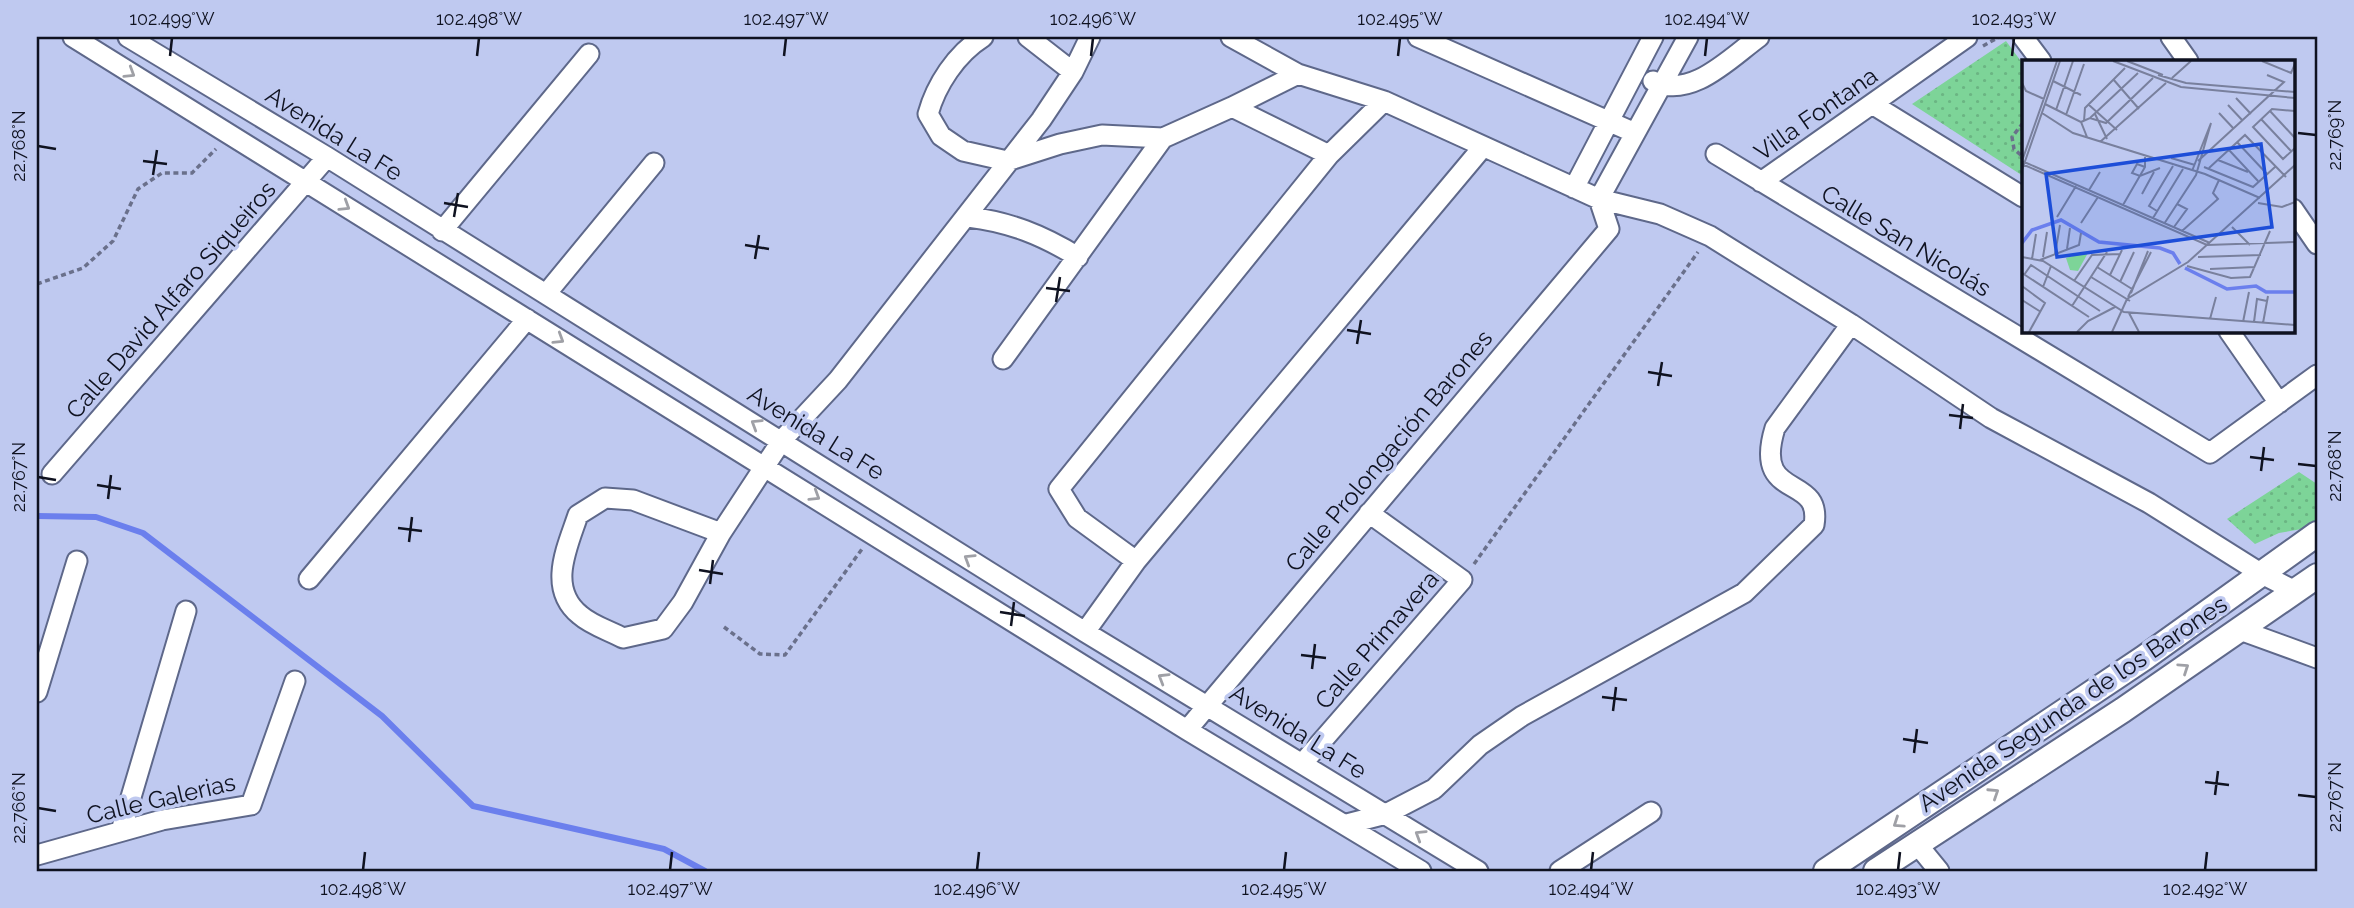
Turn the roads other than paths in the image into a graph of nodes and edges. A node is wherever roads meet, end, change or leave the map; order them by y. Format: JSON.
{"nodes":[{"id":1,"x":73,"y":37,"type":"edge"},
{"id":2,"x":128,"y":37,"type":"edge"},
{"id":3,"x":983,"y":37,"type":"edge"},
{"id":4,"x":1028,"y":37,"type":"edge"},
{"id":5,"x":1090,"y":37,"type":"edge"},
{"id":6,"x":1231,"y":37,"type":"edge"},
{"id":7,"x":1418,"y":37,"type":"edge"},
{"id":8,"x":1653,"y":37,"type":"edge"},
{"id":9,"x":1688,"y":37,"type":"edge"},
{"id":10,"x":1759,"y":37,"type":"edge"},
{"id":11,"x":1967,"y":37,"type":"edge"},
{"id":12,"x":2023,"y":37,"type":"edge"},
{"id":13,"x":2171,"y":37,"type":"edge"},
{"id":14,"x":589,"y":54,"type":"dead end"},
{"id":15,"x":2040,"y":60,"type":"edge"},
{"id":16,"x":2188,"y":60,"type":"edge"},
{"id":17,"x":1073,"y":72,"type":"junction"},
{"id":18,"x":1636,"y":72,"type":"junction"},
{"id":19,"x":1298,"y":74,"type":"junction"},
{"id":20,"x":1661,"y":85,"type":"junction"},
{"id":21,"x":1384,"y":101,"type":"junction"},
{"id":22,"x":1872,"y":104,"type":"junction"},
{"id":23,"x":1232,"y":107,"type":"junction"},
{"id":24,"x":1610,"y":120,"type":"junction"},
{"id":25,"x":1635,"y":133,"type":"junction"},
{"id":26,"x":1163,"y":138,"type":"junction"},
{"id":27,"x":1482,"y":148,"type":"junction"},
{"id":28,"x":1329,"y":155,"type":"junction"},
{"id":29,"x":1716,"y":155,"type":"dead end"},
{"id":30,"x":327,"y":157,"type":"junction"},
{"id":31,"x":1007,"y":161,"type":"junction"},
{"id":32,"x":654,"y":163,"type":"dead end"},
{"id":33,"x":306,"y":181,"type":"junction"},
{"id":34,"x":1761,"y":182,"type":"junction"},
{"id":35,"x":1574,"y":188,"type":"junction"},
{"id":36,"x":2022,"y":196,"type":"edge"},
{"id":37,"x":1599,"y":199,"type":"junction"},
{"id":38,"x":2294,"y":210,"type":"edge"},
{"id":39,"x":968,"y":217,"type":"junction"},
{"id":40,"x":442,"y":232,"type":"junction"},
{"id":41,"x":2317,"y":244,"type":"edge"},
{"id":42,"x":1078,"y":257,"type":"junction"},
{"id":43,"x":546,"y":294,"type":"junction"},
{"id":44,"x":527,"y":319,"type":"junction"},
{"id":45,"x":1851,"y":324,"type":"junction"},
{"id":46,"x":2230,"y":332,"type":"edge"},
{"id":47,"x":1003,"y":359,"type":"dead end"},
{"id":48,"x":2317,"y":376,"type":"edge"},
{"id":49,"x":2279,"y":404,"type":"junction"},
{"id":50,"x":782,"y":440,"type":"junction"},
{"id":51,"x":765,"y":465,"type":"junction"},
{"id":52,"x":52,"y":474,"type":"dead end"},
{"id":53,"x":1369,"y":513,"type":"junction"},
{"id":54,"x":721,"y":533,"type":"junction"},
{"id":55,"x":2317,"y":534,"type":"edge"},
{"id":56,"x":77,"y":561,"type":"dead end"},
{"id":57,"x":1136,"y":561,"type":"junction"},
{"id":58,"x":2262,"y":574,"type":"junction"},
{"id":59,"x":2317,"y":576,"type":"edge"},
{"id":60,"x":309,"y":579,"type":"dead end"},
{"id":61,"x":2297,"y":592,"type":"junction"},
{"id":62,"x":186,"y":611,"type":"dead end"},
{"id":63,"x":2240,"y":630,"type":"junction"},
{"id":64,"x":1085,"y":632,"type":"junction"},
{"id":65,"x":2317,"y":658,"type":"edge"},
{"id":66,"x":295,"y":681,"type":"dead end"},
{"id":67,"x":37,"y":692,"type":"edge"},
{"id":68,"x":1207,"y":705,"type":"junction"},
{"id":69,"x":1187,"y":730,"type":"junction"},
{"id":70,"x":1302,"y":764,"type":"junction"},
{"id":71,"x":1651,"y":812,"type":"dead end"},
{"id":72,"x":1386,"y":814,"type":"junction"},
{"id":73,"x":1347,"y":824,"type":"junction"},
{"id":74,"x":121,"y":831,"type":"junction"},
{"id":75,"x":1917,"y":844,"type":"junction"},
{"id":76,"x":37,"y":855,"type":"edge"},
{"id":77,"x":1421,"y":871,"type":"edge"},
{"id":78,"x":1478,"y":871,"type":"edge"},
{"id":79,"x":1560,"y":871,"type":"edge"},
{"id":80,"x":1826,"y":871,"type":"edge"},
{"id":81,"x":1876,"y":871,"type":"edge"},
{"id":82,"x":1938,"y":871,"type":"edge"}],
"edges":[{"from":1,"to":33,"type":"street","one_way":true},
{"from":2,"to":30,"type":"street","name":"Avenida La Fe"},
{"from":3,"to":31,"type":"street"},
{"from":4,"to":17,"type":"street"},
{"from":5,"to":17,"type":"street"},
{"from":6,"to":19,"type":"street"},
{"from":7,"to":24,"type":"street"},
{"from":8,"to":18,"type":"street"},
{"from":9,"to":20,"type":"street"},
{"from":10,"to":20,"type":"street"},
{"from":11,"to":22,"type":"street","name":"Villa Fontana"},
{"from":12,"to":15,"type":"street"},
{"from":13,"to":16,"type":"street"},
{"from":14,"to":40,"type":"street"},
{"from":17,"to":31,"type":"street"},
{"from":18,"to":20,"type":"street"},
{"from":18,"to":24,"type":"street"},
{"from":19,"to":21,"type":"street"},
{"from":19,"to":23,"type":"street"},
{"from":20,"to":25,"type":"street"},
{"from":21,"to":27,"type":"street"},
{"from":21,"to":28,"type":"street"},
{"from":22,"to":34,"type":"street","name":"Villa Fontana"},
{"from":22,"to":36,"type":"street"},
{"from":23,"to":26,"type":"street"},
{"from":23,"to":28,"type":"street"},
{"from":24,"to":25,"type":"street"},
{"from":24,"to":35,"type":"street"},
{"from":25,"to":37,"type":"street"},
{"from":26,"to":31,"type":"street"},
{"from":26,"to":42,"type":"street"},
{"from":27,"to":35,"type":"street"},
{"from":27,"to":57,"type":"street"},
{"from":28,"to":57,"type":"street"},
{"from":29,"to":34,"type":"street","name":"Calle San Nicolás"},
{"from":30,"to":33,"type":"street","name":"Calle David Alfaro Siqueiros"},
{"from":30,"to":40,"type":"street","name":"Avenida La Fe"},
{"from":31,"to":39,"type":"street"},
{"from":32,"to":43,"type":"street"},
{"from":33,"to":44,"type":"street","one_way":true},
{"from":33,"to":52,"type":"street","name":"Calle David Alfaro Siqueiros"},
{"from":34,"to":49,"type":"street","name":"Calle San Nicolás"},
{"from":35,"to":37,"type":"street"},
{"from":37,"to":45,"type":"street"},
{"from":37,"to":53,"type":"street","name":"Calle Prolongación Barones"},
{"from":38,"to":41,"type":"street"},
{"from":39,"to":42,"type":"street"},
{"from":39,"to":50,"type":"street"},
{"from":40,"to":43,"type":"street","name":"Avenida La Fe"},
{"from":42,"to":47,"type":"street"},
{"from":50,"to":43,"type":"street","name":"Avenida La Fe","one_way":true},
{"from":44,"to":51,"type":"street","one_way":true},
{"from":44,"to":60,"type":"street"},
{"from":45,"to":58,"type":"street"},
{"from":45,"to":72,"type":"street"},
{"from":46,"to":49,"type":"street"},
{"from":48,"to":49,"type":"street","name":"Calle San Nicolás"},
{"from":50,"to":51,"type":"street"},
{"from":64,"to":50,"type":"street","name":"Avenida La Fe","one_way":true},
{"from":51,"to":54,"type":"street"},
{"from":51,"to":69,"type":"street","one_way":true},
{"from":53,"to":68,"type":"street","name":"Calle Prolongación Barones"},
{"from":53,"to":70,"type":"street","name":"Calle Primavera"},
{"from":54,"to":54,"type":"street"},
{"from":55,"to":58,"type":"main road","name":"Avenida Segunda de los Barones"},
{"from":56,"to":67,"type":"street"},
{"from":57,"to":64,"type":"street"},
{"from":58,"to":61,"type":"street"},
{"from":58,"to":80,"type":"main road","name":"Avenida Segunda de los Barones","one_way":true},
{"from":59,"to":61,"type":"main road","name":"Avenida Segunda de los Barones"},
{"from":61,"to":63,"type":"main road","name":"Avenida Segunda de los Barones"},
{"from":62,"to":74,"type":"street"},
{"from":63,"to":65,"type":"street"},
{"from":75,"to":63,"type":"main road","name":"Avenida Segunda de los Barones","one_way":true},
{"from":68,"to":64,"type":"street","name":"Avenida La Fe","one_way":true},
{"from":66,"to":74,"type":"street","name":"Calle Galerias"},
{"from":68,"to":69,"type":"street","name":"Calle Prolongación Barones"},
{"from":68,"to":70,"type":"street","name":"Avenida La Fe"},
{"from":69,"to":73,"type":"street"},
{"from":70,"to":72,"type":"street","name":"Avenida La Fe"},
{"from":71,"to":79,"type":"street"},
{"from":72,"to":73,"type":"street"},
{"from":78,"to":72,"type":"street","name":"Avenida La Fe","one_way":true},
{"from":73,"to":77,"type":"street"},
{"from":74,"to":76,"type":"street","name":"Calle Galerias"},
{"from":75,"to":81,"type":"main road","name":"Avenida Segunda de los Barones"},
{"from":75,"to":82,"type":"street"}]}
